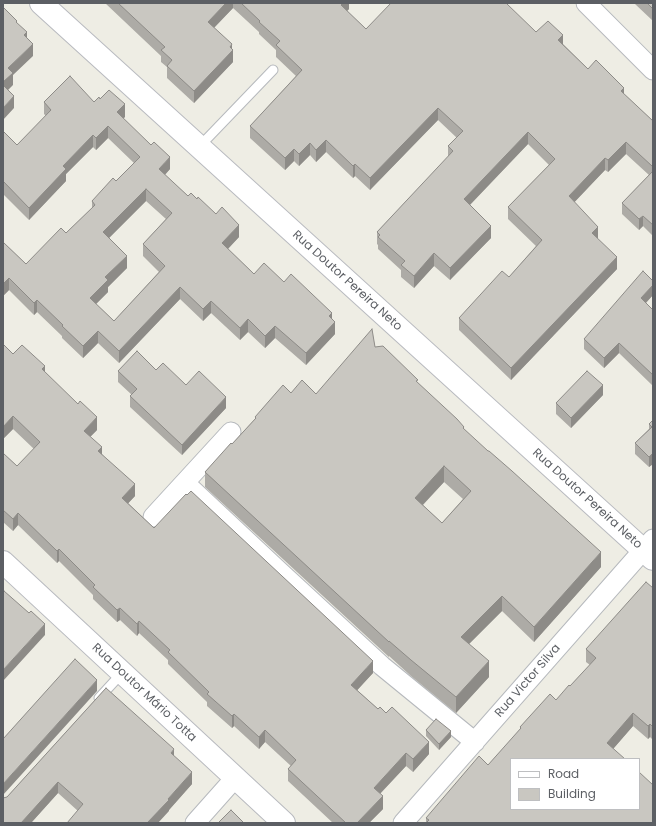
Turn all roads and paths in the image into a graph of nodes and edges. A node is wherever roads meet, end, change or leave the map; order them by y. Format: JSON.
{"nodes":[{"id":1,"x":41,"y":3,"type":"edge"},
{"id":2,"x":586,"y":3,"type":"edge"},
{"id":3,"x":273,"y":70,"type":"dead end"},
{"id":4,"x":653,"y":70,"type":"edge"},
{"id":5,"x":199,"y":148,"type":"junction"},
{"id":6,"x":231,"y":432,"type":"dead end"},
{"id":7,"x":185,"y":483,"type":"junction"},
{"id":8,"x":153,"y":517,"type":"dead end"},
{"id":9,"x":650,"y":549,"type":"edge"},
{"id":10,"x":3,"y":562,"type":"edge"},
{"id":11,"x":122,"y":673,"type":"junction"},
{"id":12,"x":95,"y":702,"type":"edge"},
{"id":13,"x":475,"y":742,"type":"junction"},
{"id":14,"x":236,"y":778,"type":"junction"},
{"id":15,"x":195,"y":823,"type":"edge"},
{"id":16,"x":284,"y":823,"type":"edge"},
{"id":17,"x":403,"y":823,"type":"edge"}],
"edges":[{"from":1,"to":5,"type":"street","name":"Rua Doutor Pereira Neto"},
{"from":2,"to":4,"type":"street"},
{"from":3,"to":5,"type":"lane"},
{"from":5,"to":9,"type":"street","name":"Rua Doutor Pereira Neto"},
{"from":6,"to":7,"type":"street"},
{"from":7,"to":8,"type":"street"},
{"from":7,"to":13,"type":"street"},
{"from":9,"to":13,"type":"street","name":"Rua Victor Silva"},
{"from":10,"to":11,"type":"street","name":"Rua Doutor Mário Totta"},
{"from":11,"to":12,"type":"lane"},
{"from":11,"to":14,"type":"street","name":"Rua Doutor Mário Totta"},
{"from":13,"to":17,"type":"street","name":"Rua Victor Silva"},
{"from":14,"to":15,"type":"street"},
{"from":14,"to":16,"type":"street","name":"Rua Doutor Mário Totta"}]}
